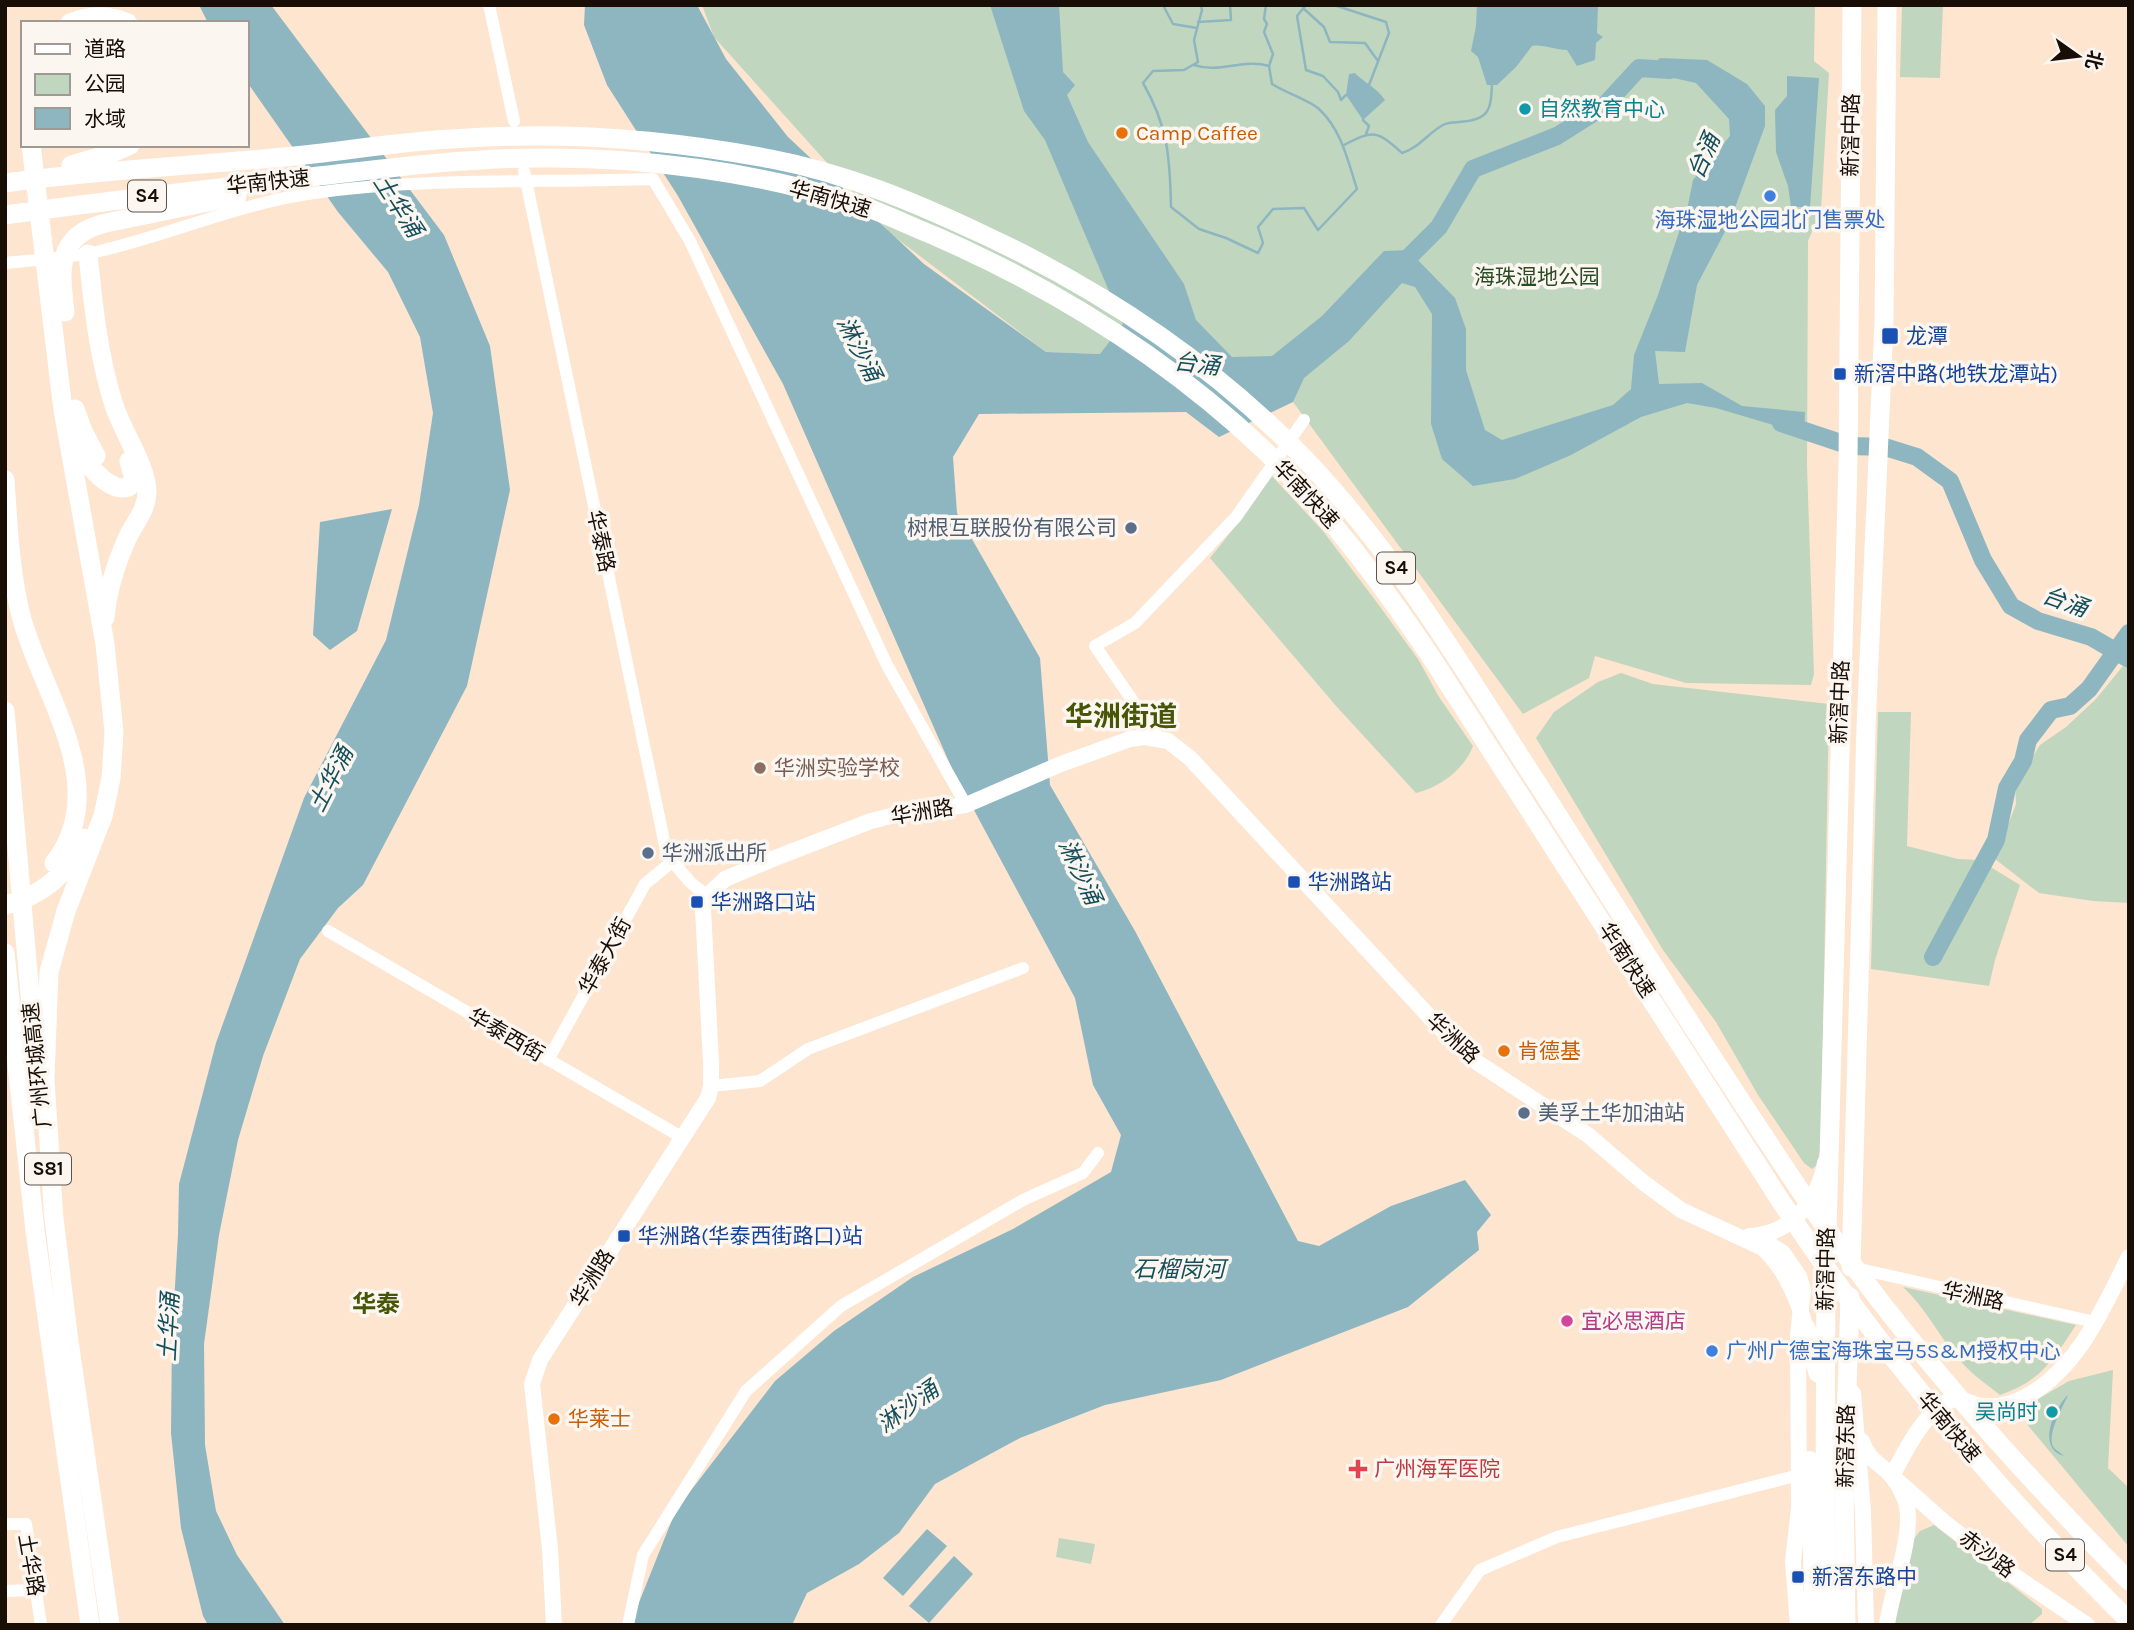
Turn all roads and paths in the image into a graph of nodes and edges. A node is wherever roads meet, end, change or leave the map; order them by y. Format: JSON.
{"nodes":[{"id":1,"x":489,"y":5,"type":"edge"},
{"id":2,"x":1852,"y":5,"type":"edge"},
{"id":3,"x":1887,"y":5,"type":"edge"},
{"id":4,"x":78,"y":21,"type":"edge"},
{"id":5,"x":122,"y":21,"type":"edge"},
{"id":6,"x":514,"y":121,"type":"dead end"},
{"id":7,"x":31,"y":147,"type":"edge"},
{"id":8,"x":126,"y":147,"type":"edge"},
{"id":9,"x":526,"y":176,"type":"junction"},
{"id":10,"x":289,"y":180,"type":"junction"},
{"id":11,"x":10,"y":183,"type":"edge"},
{"id":12,"x":5,"y":215,"type":"edge"},
{"id":13,"x":84,"y":254,"type":"junction"},
{"id":14,"x":5,"y":263,"type":"edge"},
{"id":15,"x":69,"y":409,"type":"junction"},
{"id":16,"x":1304,"y":419,"type":"dead end"},
{"id":17,"x":78,"y":451,"type":"junction"},
{"id":18,"x":5,"y":480,"type":"edge"},
{"id":19,"x":120,"y":489,"type":"junction"},
{"id":20,"x":83,"y":516,"type":"junction"},
{"id":21,"x":126,"y":542,"type":"junction"},
{"id":22,"x":99,"y":611,"type":"junction"},
{"id":23,"x":100,"y":646,"type":"junction"},
{"id":24,"x":5,"y":711,"type":"edge"},
{"id":25,"x":1159,"y":739,"type":"junction"},
{"id":26,"x":966,"y":805,"type":"junction"},
{"id":27,"x":673,"y":861,"type":"junction"},
{"id":28,"x":5,"y":891,"type":"edge"},
{"id":29,"x":707,"y":896,"type":"junction"},
{"id":30,"x":5,"y":905,"type":"edge"},
{"id":31,"x":328,"y":931,"type":"dead end"},
{"id":32,"x":5,"y":953,"type":"edge"},
{"id":33,"x":1023,"y":968,"type":"dead end"},
{"id":34,"x":5,"y":1030,"type":"edge"},
{"id":35,"x":548,"y":1060,"type":"junction"},
{"id":36,"x":711,"y":1086,"type":"junction"},
{"id":37,"x":1829,"y":1133,"type":"junction"},
{"id":38,"x":683,"y":1138,"type":"junction"},
{"id":39,"x":1098,"y":1153,"type":"dead end"},
{"id":40,"x":54,"y":1221,"type":"junction"},
{"id":41,"x":35,"y":1231,"type":"junction"},
{"id":42,"x":1733,"y":1234,"type":"junction"},
{"id":43,"x":2129,"y":1257,"type":"edge"},
{"id":44,"x":1851,"y":1267,"type":"junction"},
{"id":45,"x":1804,"y":1320,"type":"junction"},
{"id":46,"x":2095,"y":1322,"type":"junction"},
{"id":47,"x":1848,"y":1343,"type":"junction"},
{"id":48,"x":1825,"y":1399,"type":"junction"},
{"id":49,"x":1858,"y":1429,"type":"junction"},
{"id":50,"x":1804,"y":1467,"type":"junction"},
{"id":51,"x":1892,"y":1476,"type":"junction"},
{"id":52,"x":1863,"y":1511,"type":"junction"},
{"id":53,"x":1944,"y":1522,"type":"junction"},
{"id":54,"x":5,"y":1524,"type":"edge"},
{"id":55,"x":1907,"y":1534,"type":"junction"},
{"id":56,"x":2129,"y":1580,"type":"edge"},
{"id":57,"x":36,"y":1590,"type":"junction"},
{"id":58,"x":5,"y":1591,"type":"edge"},
{"id":59,"x":1832,"y":1620,"type":"edge"},
{"id":60,"x":2129,"y":1621,"type":"edge"},
{"id":61,"x":41,"y":1625,"type":"edge"},
{"id":62,"x":90,"y":1625,"type":"edge"},
{"id":63,"x":110,"y":1625,"type":"edge"},
{"id":64,"x":554,"y":1625,"type":"edge"},
{"id":65,"x":628,"y":1625,"type":"edge"},
{"id":66,"x":1441,"y":1625,"type":"edge"},
{"id":67,"x":1798,"y":1625,"type":"edge"},
{"id":68,"x":1866,"y":1625,"type":"edge"},
{"id":69,"x":1887,"y":1625,"type":"edge"},
{"id":70,"x":2087,"y":1625,"type":"edge"}],
"edges":[{"from":1,"to":6,"type":"street"},
{"from":2,"to":37,"type":"highway","name":"新滘中路"},
{"from":3,"to":44,"type":"highway","name":"新滘中路"},
{"from":4,"to":5,"type":"highway"},
{"from":7,"to":15,"type":"highway"},
{"from":8,"to":11,"type":"highway"},
{"from":9,"to":13,"type":"street"},
{"from":9,"to":26,"type":"street"},
{"from":9,"to":27,"type":"street","name":"华泰路"},
{"from":10,"to":12,"type":"highway","name":"华南快速","number":"S4"},
{"from":10,"to":15,"type":"highway"},
{"from":10,"to":60,"type":"highway","name":"华南快速","number":"S4"},
{"from":11,"to":56,"type":"highway","name":"华南快速","number":"S4"},
{"from":13,"to":14,"type":"street"},
{"from":13,"to":19,"type":"highway"},
{"from":13,"to":21,"type":"highway"},
{"from":15,"to":17,"type":"highway"},
{"from":15,"to":19,"type":"highway"},
{"from":15,"to":20,"type":"highway"},
{"from":16,"to":25,"type":"street"},
{"from":17,"to":19,"type":"highway"},
{"from":17,"to":20,"type":"highway"},
{"from":18,"to":28,"type":"highway"},
{"from":20,"to":22,"type":"highway"},
{"from":20,"to":23,"type":"highway"},
{"from":21,"to":22,"type":"highway"},
{"from":21,"to":23,"type":"highway"},
{"from":22,"to":23,"type":"highway"},
{"from":23,"to":30,"type":"highway"},
{"from":23,"to":40,"type":"highway"},
{"from":24,"to":40,"type":"highway","name":"广州环城高速","number":"S81"},
{"from":25,"to":26,"type":"main road","name":"华洲路"},
{"from":25,"to":42,"type":"main road","name":"华洲路"},
{"from":26,"to":29,"type":"main road","name":"华洲路"},
{"from":27,"to":29,"type":"street","name":"华泰路"},
{"from":27,"to":35,"type":"street","name":"华泰大街"},
{"from":29,"to":36,"type":"main road","name":"华洲路"},
{"from":31,"to":35,"type":"street","name":"华泰西街"},
{"from":32,"to":41,"type":"highway","name":"广州环城高速","number":"S81"},
{"from":33,"to":36,"type":"street"},
{"from":34,"to":41,"type":"highway"},
{"from":35,"to":38,"type":"street","name":"华泰西街"},
{"from":36,"to":38,"type":"main road","name":"华洲路"},
{"from":37,"to":42,"type":"main road"},
{"from":37,"to":48,"type":"highway","name":"新滘中路"},
{"from":38,"to":64,"type":"main road","name":"华洲路"},
{"from":39,"to":65,"type":"street"},
{"from":40,"to":63,"type":"highway","name":"广州环城高速","number":"S81"},
{"from":41,"to":62,"type":"highway","name":"广州环城高速","number":"S81"},
{"from":42,"to":45,"type":"main road","name":"华洲路"},
{"from":43,"to":46,"type":"main road"},
{"from":44,"to":46,"type":"street","name":"华洲路"},
{"from":44,"to":47,"type":"highway","name":"新滘东路"},
{"from":45,"to":48,"type":"highway"},
{"from":45,"to":50,"type":"main road"},
{"from":46,"to":51,"type":"main road"},
{"from":47,"to":49,"type":"main road"},
{"from":47,"to":59,"type":"highway","name":"新滘东路"},
{"from":48,"to":50,"type":"highway"},
{"from":48,"to":59,"type":"highway","name":"新滘东路"},
{"from":49,"to":51,"type":"main road","name":"赤沙路"},
{"from":49,"to":52,"type":"main road"},
{"from":50,"to":59,"type":"main road"},
{"from":50,"to":66,"type":"street"},
{"from":50,"to":67,"type":"main road"},
{"from":51,"to":52,"type":"main road"},
{"from":51,"to":53,"type":"main road","name":"赤沙路"},
{"from":51,"to":55,"type":"main road"},
{"from":52,"to":68,"type":"main road"},
{"from":53,"to":55,"type":"main road"},
{"from":53,"to":70,"type":"main road","name":"赤沙路"},
{"from":54,"to":57,"type":"street","name":"土华路"},
{"from":55,"to":69,"type":"main road"},
{"from":57,"to":58,"type":"street"},
{"from":57,"to":61,"type":"street","name":"土华路"}]}
